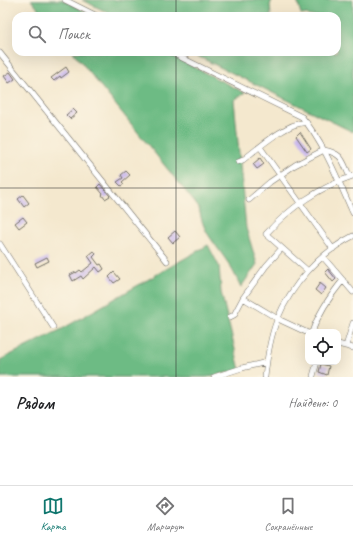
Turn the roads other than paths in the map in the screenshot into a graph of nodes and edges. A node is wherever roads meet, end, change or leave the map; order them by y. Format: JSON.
{"nodes":[{"id":1,"x":65,"y":0,"type":"edge"},
{"id":2,"x":89,"y":12,"type":"edge"},
{"id":3,"x":0,"y":53,"type":"edge"},
{"id":4,"x":178,"y":56,"type":"edge"},
{"id":5,"x":307,"y":123,"type":"junction"},
{"id":6,"x":260,"y":147,"type":"junction"},
{"id":7,"x":324,"y":150,"type":"junction"},
{"id":8,"x":238,"y":162,"type":"dead end"},
{"id":9,"x":280,"y":176,"type":"junction"},
{"id":10,"x":352,"y":176,"type":"edge"},
{"id":11,"x":339,"y":182,"type":"junction"},
{"id":12,"x":249,"y":200,"type":"dead end"},
{"id":13,"x":300,"y":203,"type":"junction"},
{"id":14,"x":353,"y":213,"type":"edge"},
{"id":15,"x":353,"y":236,"type":"edge"},
{"id":16,"x":0,"y":244,"type":"edge"},
{"id":17,"x":282,"y":248,"type":"junction"},
{"id":18,"x":333,"y":249,"type":"junction"},
{"id":19,"x":323,"y":257,"type":"junction"},
{"id":20,"x":166,"y":261,"type":"dead end"},
{"id":21,"x":308,"y":271,"type":"junction"},
{"id":22,"x":343,"y":280,"type":"junction"},
{"id":23,"x":353,"y":292,"type":"edge"},
{"id":24,"x":243,"y":298,"type":"junction"},
{"id":25,"x":230,"y":317,"type":"dead end"},
{"id":26,"x":278,"y":319,"type":"junction"},
{"id":27,"x":353,"y":323,"type":"edge"},
{"id":28,"x":53,"y":327,"type":"dead end"},
{"id":29,"x":313,"y":329,"type":"edge"},
{"id":30,"x":305,"y":332,"type":"edge"},
{"id":31,"x":341,"y":345,"type":"edge"},
{"id":32,"x":346,"y":346,"type":"junction"},
{"id":33,"x":353,"y":348,"type":"edge"},
{"id":34,"x":267,"y":362,"type":"junction"},
{"id":35,"x":316,"y":365,"type":"edge"},
{"id":36,"x":313,"y":376,"type":"edge"},
{"id":37,"x":214,"y":377,"type":"edge"},
{"id":38,"x":265,"y":377,"type":"edge"}],
"edges":[{"from":1,"to":2,"type":"street"},
{"from":3,"to":20,"type":"street"},
{"from":4,"to":5,"type":"street"},
{"from":5,"to":6,"type":"street"},
{"from":5,"to":7,"type":"street"},
{"from":6,"to":8,"type":"street"},
{"from":6,"to":9,"type":"street"},
{"from":7,"to":9,"type":"street"},
{"from":7,"to":10,"type":"street"},
{"from":7,"to":11,"type":"street"},
{"from":9,"to":12,"type":"street"},
{"from":9,"to":13,"type":"street"},
{"from":10,"to":11,"type":"street"},
{"from":11,"to":13,"type":"street"},
{"from":11,"to":14,"type":"street"},
{"from":13,"to":17,"type":"street"},
{"from":13,"to":18,"type":"street"},
{"from":15,"to":18,"type":"street"},
{"from":16,"to":28,"type":"street"},
{"from":17,"to":21,"type":"street"},
{"from":17,"to":24,"type":"street"},
{"from":18,"to":19,"type":"street"},
{"from":19,"to":21,"type":"street"},
{"from":19,"to":22,"type":"street"},
{"from":21,"to":26,"type":"street"},
{"from":22,"to":23,"type":"street"},
{"from":22,"to":29,"type":"street"},
{"from":24,"to":25,"type":"street"},
{"from":24,"to":26,"type":"street"},
{"from":26,"to":30,"type":"street"},
{"from":26,"to":34,"type":"street"},
{"from":27,"to":32,"type":"street"},
{"from":31,"to":32,"type":"street"},
{"from":32,"to":33,"type":"street"},
{"from":34,"to":37,"type":"street"},
{"from":34,"to":38,"type":"street"},
{"from":35,"to":36,"type":"street"}]}
